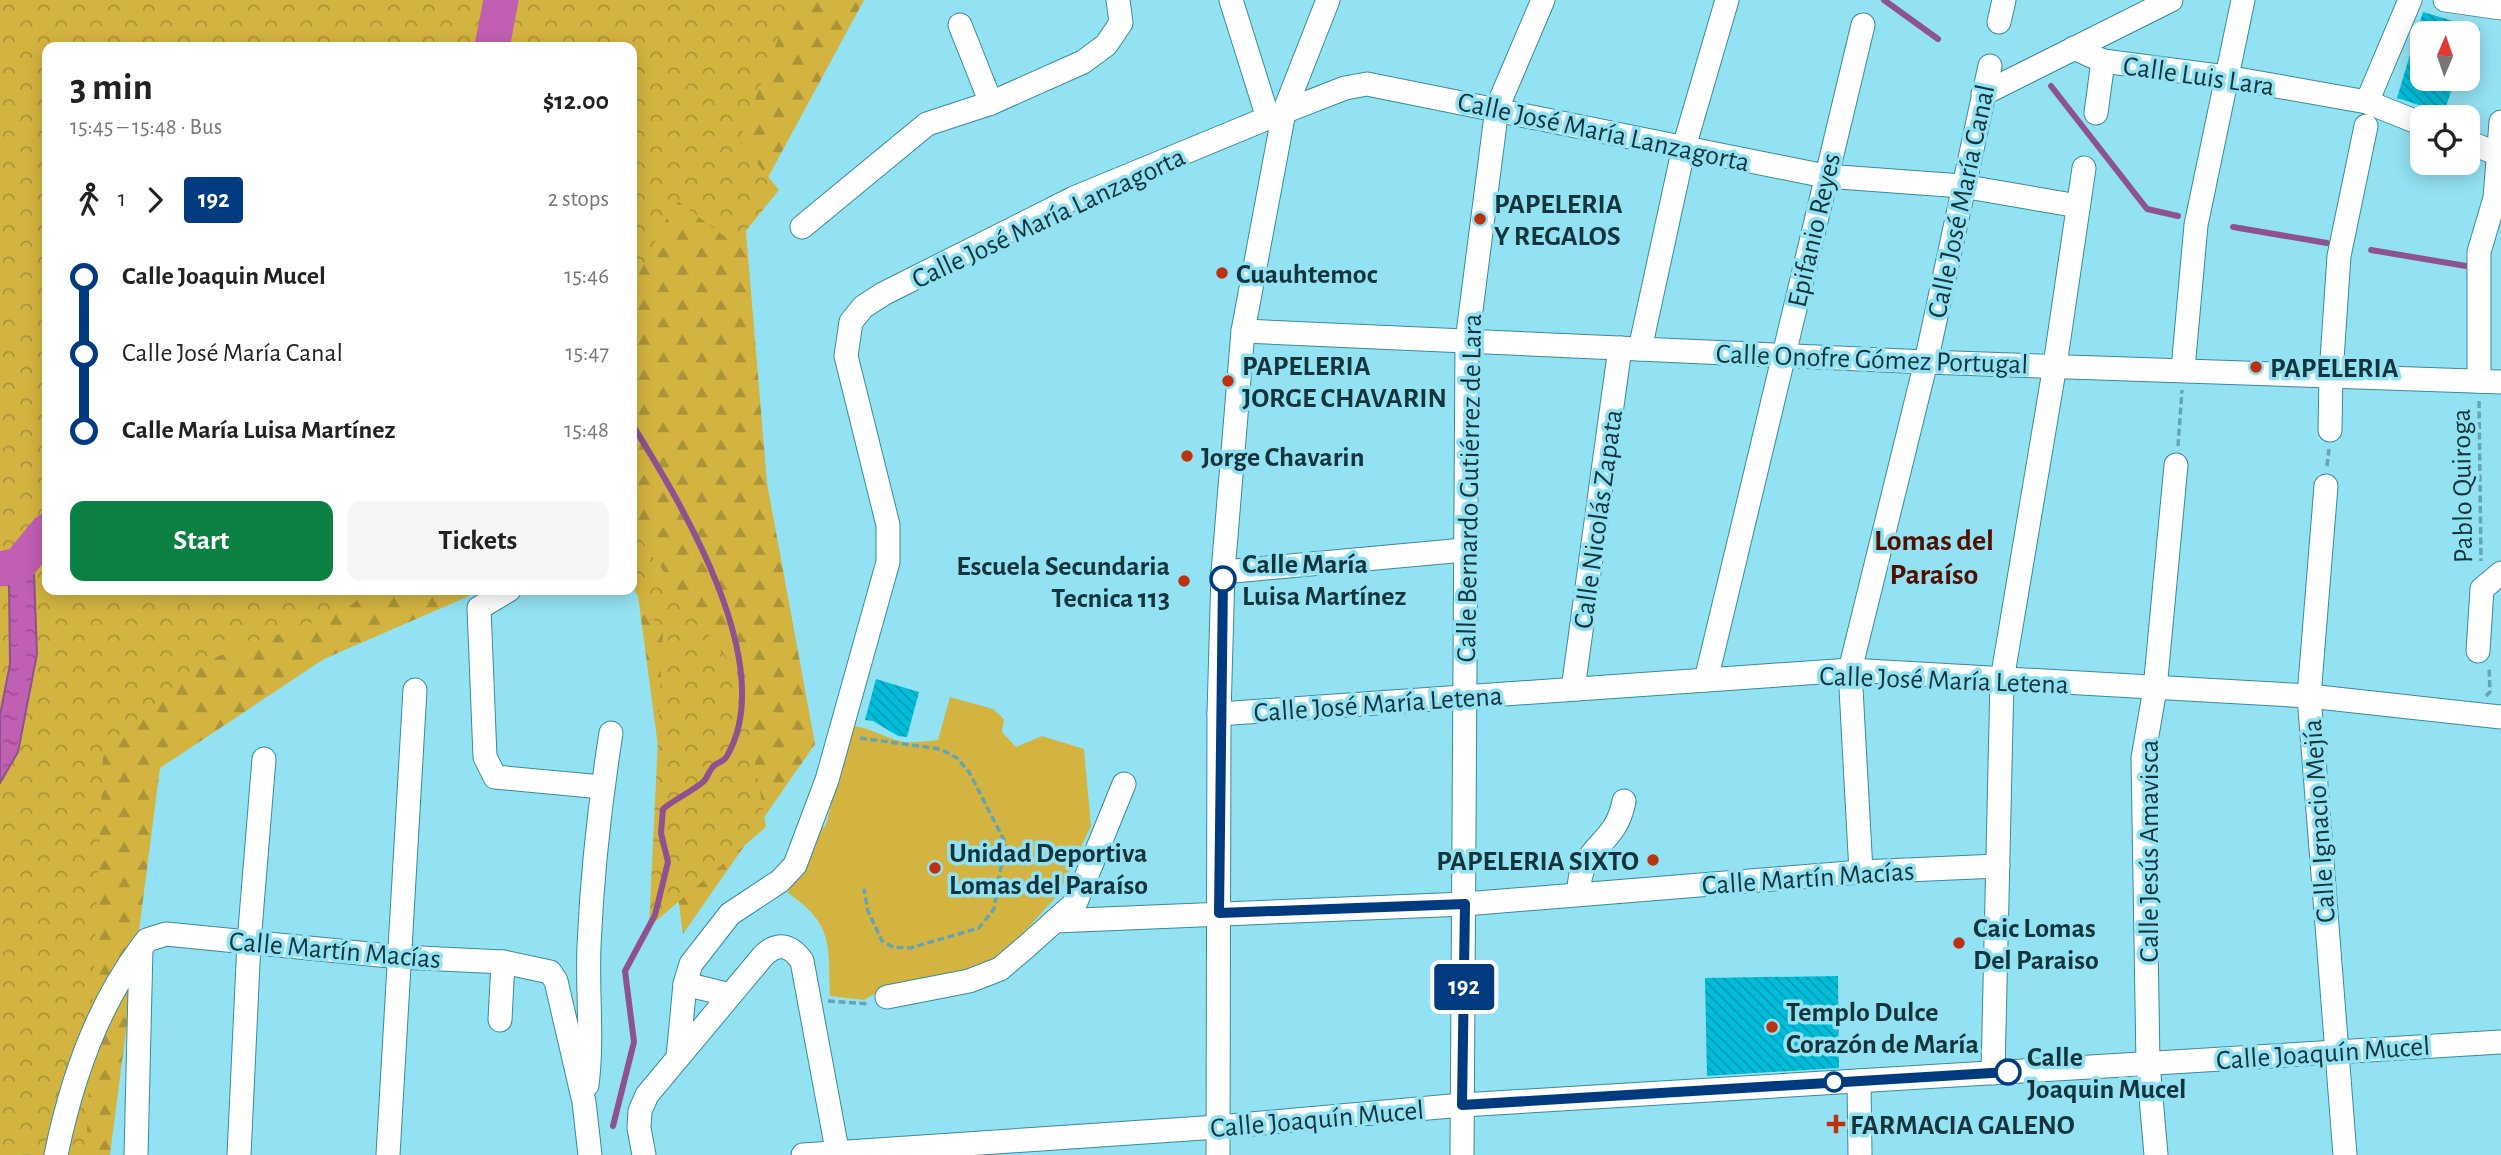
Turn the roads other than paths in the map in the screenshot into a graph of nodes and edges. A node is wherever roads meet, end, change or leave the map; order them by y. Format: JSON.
{"nodes":[{"id":1,"x":1118,"y":0,"type":"edge"},
{"id":2,"x":1231,"y":0,"type":"edge"},
{"id":3,"x":1328,"y":0,"type":"edge"},
{"id":4,"x":1543,"y":0,"type":"edge"},
{"id":5,"x":1727,"y":0,"type":"edge"},
{"id":6,"x":2171,"y":0,"type":"edge"},
{"id":7,"x":2243,"y":0,"type":"edge"},
{"id":8,"x":2410,"y":0,"type":"edge"},
{"id":9,"x":2445,"y":0,"type":"edge"},
{"id":10,"x":2501,"y":8,"type":"edge"},
{"id":11,"x":1863,"y":24,"type":"dead end"},
{"id":12,"x":960,"y":25,"type":"dead end"},
{"id":13,"x":2074,"y":48,"type":"junction"},
{"id":14,"x":2103,"y":61,"type":"junction"},
{"id":15,"x":1990,"y":66,"type":"dead end"},
{"id":16,"x":2226,"y":77,"type":"junction"},
{"id":17,"x":1983,"y":94,"type":"junction"},
{"id":18,"x":2367,"y":102,"type":"junction"},
{"id":19,"x":991,"y":103,"type":"junction"},
{"id":20,"x":1497,"y":108,"type":"junction"},
{"id":21,"x":2096,"y":113,"type":"dead end"},
{"id":22,"x":1276,"y":115,"type":"junction"},
{"id":23,"x":2410,"y":119,"type":"edge"},
{"id":24,"x":2501,"y":122,"type":"edge"},
{"id":25,"x":2366,"y":126,"type":"dead end"},
{"id":26,"x":2480,"y":147,"type":"edge"},
{"id":27,"x":1684,"y":148,"type":"junction"},
{"id":28,"x":2498,"y":154,"type":"junction"},
{"id":29,"x":2084,"y":168,"type":"dead end"},
{"id":30,"x":1825,"y":176,"type":"junction"},
{"id":31,"x":1962,"y":186,"type":"junction"},
{"id":32,"x":2498,"y":199,"type":"edge"},
{"id":33,"x":2078,"y":206,"type":"junction"},
{"id":34,"x":802,"y":227,"type":"dead end"},
{"id":35,"x":1243,"y":331,"type":"junction"},
{"id":36,"x":1467,"y":341,"type":"junction"},
{"id":37,"x":1630,"y":348,"type":"junction"},
{"id":38,"x":1785,"y":355,"type":"junction"},
{"id":39,"x":1926,"y":362,"type":"junction"},
{"id":40,"x":2055,"y":365,"type":"junction"},
{"id":41,"x":2183,"y":369,"type":"junction"},
{"id":42,"x":2331,"y":374,"type":"junction"},
{"id":43,"x":2490,"y":382,"type":"edge"},
{"id":44,"x":2330,"y":430,"type":"road end"},
{"id":45,"x":2176,"y":465,"type":"road end"},
{"id":46,"x":2326,"y":486,"type":"road end"},
{"id":47,"x":1465,"y":550,"type":"junction"},
{"id":48,"x":1223,"y":572,"type":"junction"},
{"id":49,"x":2501,"y":573,"type":"edge"},
{"id":50,"x":501,"y":595,"type":"edge"},
{"id":51,"x":2478,"y":651,"type":"road end"},
{"id":52,"x":1850,"y":670,"type":"junction"},
{"id":53,"x":1706,"y":680,"type":"junction"},
{"id":54,"x":2002,"y":680,"type":"junction"},
{"id":55,"x":2155,"y":689,"type":"junction"},
{"id":56,"x":415,"y":690,"type":"dead end"},
{"id":57,"x":1573,"y":690,"type":"junction"},
{"id":58,"x":1464,"y":696,"type":"junction"},
{"id":59,"x":2309,"y":696,"type":"junction"},
{"id":60,"x":1219,"y":714,"type":"junction"},
{"id":61,"x":2501,"y":717,"type":"edge"},
{"id":62,"x":611,"y":733,"type":"dead end"},
{"id":63,"x":264,"y":759,"type":"dead end"},
{"id":64,"x":1124,"y":784,"type":"dead end"},
{"id":65,"x":602,"y":787,"type":"junction"},
{"id":66,"x":1624,"y":801,"type":"dead end"},
{"id":67,"x":1997,"y":866,"type":"junction"},
{"id":68,"x":1861,"y":872,"type":"junction"},
{"id":69,"x":1579,"y":893,"type":"junction"},
{"id":70,"x":1465,"y":904,"type":"junction"},
{"id":71,"x":1219,"y":913,"type":"junction"},
{"id":72,"x":1055,"y":921,"type":"junction"},
{"id":73,"x":249,"y":942,"type":"junction"},
{"id":74,"x":141,"y":948,"type":"junction"},
{"id":75,"x":400,"y":957,"type":"junction"},
{"id":76,"x":503,"y":962,"type":"junction"},
{"id":77,"x":685,"y":984,"type":"junction"},
{"id":78,"x":730,"y":995,"type":"junction"},
{"id":79,"x":887,"y":997,"type":"road end"},
{"id":80,"x":500,"y":1020,"type":"dead end"},
{"id":81,"x":2501,"y":1041,"type":"edge"},
{"id":82,"x":2335,"y":1051,"type":"junction"},
{"id":83,"x":678,"y":1057,"type":"junction"},
{"id":84,"x":2148,"y":1063,"type":"junction"},
{"id":85,"x":1993,"y":1073,"type":"junction"},
{"id":86,"x":1859,"y":1081,"type":"junction"},
{"id":87,"x":584,"y":1102,"type":"junction"},
{"id":88,"x":1462,"y":1105,"type":"junction"},
{"id":89,"x":1218,"y":1127,"type":"junction"},
{"id":90,"x":838,"y":1154,"type":"edge"},
{"id":91,"x":56,"y":1155,"type":"edge"},
{"id":92,"x":136,"y":1155,"type":"edge"},
{"id":93,"x":239,"y":1155,"type":"edge"},
{"id":94,"x":388,"y":1155,"type":"edge"},
{"id":95,"x":590,"y":1155,"type":"edge"},
{"id":96,"x":644,"y":1155,"type":"edge"},
{"id":97,"x":803,"y":1155,"type":"edge"},
{"id":98,"x":1218,"y":1155,"type":"edge"},
{"id":99,"x":1462,"y":1155,"type":"edge"},
{"id":100,"x":1860,"y":1155,"type":"edge"},
{"id":101,"x":2156,"y":1155,"type":"edge"},
{"id":102,"x":2345,"y":1155,"type":"edge"}],
"edges":[{"from":1,"to":19,"type":"street"},
{"from":2,"to":22,"type":"street"},
{"from":3,"to":22,"type":"street"},
{"from":4,"to":20,"type":"street","name":"Calle Bernardo Gutiérrez de Lara"},
{"from":5,"to":27,"type":"street","name":"Calle Nicolás Zapata"},
{"from":6,"to":13,"type":"street"},
{"from":7,"to":16,"type":"street"},
{"from":8,"to":18,"type":"street"},
{"from":9,"to":10,"type":"street"},
{"from":11,"to":30,"type":"street","name":"Epifanio Reyes"},
{"from":12,"to":19,"type":"street"},
{"from":13,"to":14,"type":"street","name":"Calle Luis Lara"},
{"from":13,"to":17,"type":"street"},
{"from":14,"to":16,"type":"street","name":"Calle Luis Lara"},
{"from":14,"to":21,"type":"street"},
{"from":15,"to":17,"type":"street","name":"Calle José María Canal"},
{"from":16,"to":18,"type":"street","name":"Calle Luis Lara"},
{"from":16,"to":41,"type":"street"},
{"from":17,"to":31,"type":"street","name":"Calle José María Canal"},
{"from":18,"to":23,"type":"street","name":"Calle Luis Lara"},
{"from":19,"to":34,"type":"street"},
{"from":20,"to":22,"type":"street","name":"Calle José María Lanzagorta"},
{"from":20,"to":27,"type":"street","name":"Calle José María Lanzagorta"},
{"from":20,"to":36,"type":"street","name":"Calle Bernardo Gutiérrez de Lara"},
{"from":22,"to":35,"type":"street"},
{"from":22,"to":77,"type":"street","name":"Calle José María Lanzagorta"},
{"from":24,"to":28,"type":"street"},
{"from":25,"to":42,"type":"street"},
{"from":26,"to":28,"type":"street"},
{"from":27,"to":30,"type":"street","name":"Calle José María Lanzagorta"},
{"from":27,"to":37,"type":"street","name":"Calle Nicolás Zapata"},
{"from":28,"to":32,"type":"street"},
{"from":29,"to":33,"type":"street"},
{"from":30,"to":31,"type":"street","name":"Calle José María Lanzagorta"},
{"from":30,"to":38,"type":"street","name":"Epifanio Reyes"},
{"from":31,"to":33,"type":"street","name":"Calle José María Lanzagorta"},
{"from":31,"to":39,"type":"street","name":"Calle José María Canal"},
{"from":32,"to":43,"type":"street"},
{"from":33,"to":40,"type":"street"},
{"from":35,"to":36,"type":"street","name":"Calle Onofre Gómez Portugal"},
{"from":35,"to":48,"type":"street"},
{"from":36,"to":37,"type":"street","name":"Calle Onofre Gómez Portugal"},
{"from":36,"to":47,"type":"street","name":"Calle Bernardo Gutiérrez de Lara"},
{"from":37,"to":38,"type":"street","name":"Calle Onofre Gómez Portugal"},
{"from":37,"to":57,"type":"street","name":"Calle Nicolás Zapata"},
{"from":38,"to":39,"type":"street","name":"Calle Onofre Gómez Portugal"},
{"from":38,"to":53,"type":"street","name":"Epifanio Reyes"},
{"from":39,"to":40,"type":"street","name":"Calle Onofre Gómez Portugal"},
{"from":39,"to":52,"type":"street","name":"Calle José María Canal"},
{"from":40,"to":41,"type":"street","name":"Calle Onofre Gómez Portugal"},
{"from":40,"to":54,"type":"street"},
{"from":41,"to":42,"type":"street","name":"Calle Onofre Gómez Portugal"},
{"from":42,"to":43,"type":"street","name":"Calle Onofre Gómez Portugal"},
{"from":42,"to":44,"type":"street"},
{"from":45,"to":55,"type":"street","name":"Calle Jesús Amavisca"},
{"from":46,"to":59,"type":"street","name":"Calle Ignacio Mejía"},
{"from":47,"to":48,"type":"street"},
{"from":47,"to":58,"type":"street","name":"Calle Bernardo Gutiérrez de Lara"},
{"from":48,"to":60,"type":"street"},
{"from":49,"to":51,"type":"street"},
{"from":50,"to":65,"type":"street"},
{"from":52,"to":53,"type":"street","name":"Calle José María Letena"},
{"from":52,"to":54,"type":"street","name":"Calle José María Letena"},
{"from":52,"to":68,"type":"street","name":"Calle José María Canal"},
{"from":53,"to":57,"type":"street","name":"Calle José María Letena"},
{"from":54,"to":55,"type":"street","name":"Calle José María Letena"},
{"from":54,"to":67,"type":"street"},
{"from":55,"to":59,"type":"street","name":"Calle José María Letena"},
{"from":55,"to":84,"type":"street","name":"Calle Jesús Amavisca"},
{"from":56,"to":75,"type":"street"},
{"from":57,"to":58,"type":"street","name":"Calle José María Letena"},
{"from":58,"to":60,"type":"street","name":"Calle José María Letena"},
{"from":58,"to":70,"type":"street","name":"Calle Bernardo Gutiérrez de Lara"},
{"from":59,"to":61,"type":"street","name":"Calle José María Letena"},
{"from":59,"to":82,"type":"street","name":"Calle Ignacio Mejía"},
{"from":60,"to":71,"type":"street"},
{"from":62,"to":65,"type":"street"},
{"from":63,"to":73,"type":"street"},
{"from":64,"to":72,"type":"street"},
{"from":65,"to":87,"type":"street"},
{"from":66,"to":69,"type":"street"},
{"from":67,"to":68,"type":"street","name":"Calle Martín Macías"},
{"from":67,"to":85,"type":"street"},
{"from":68,"to":69,"type":"street","name":"Calle Martín Macías"},
{"from":69,"to":70,"type":"street","name":"Calle Martín Macías"},
{"from":70,"to":71,"type":"street","name":"Calle Martín Macías"},
{"from":70,"to":88,"type":"street","name":"Calle Bernardo Gutiérrez de Lara"},
{"from":71,"to":72,"type":"street","name":"Calle Martín Macías"},
{"from":71,"to":89,"type":"street"},
{"from":72,"to":79,"type":"street"},
{"from":73,"to":74,"type":"street","name":"Calle Martín Macías"},
{"from":73,"to":75,"type":"street","name":"Calle Martín Macías"},
{"from":73,"to":93,"type":"street"},
{"from":74,"to":91,"type":"street"},
{"from":74,"to":92,"type":"street"},
{"from":75,"to":76,"type":"street","name":"Calle Martín Macías"},
{"from":75,"to":94,"type":"street"},
{"from":76,"to":80,"type":"street"},
{"from":76,"to":87,"type":"street","name":"Calle Martín Macías"},
{"from":77,"to":78,"type":"street"},
{"from":77,"to":83,"type":"street","name":"Calle José María Lanzagorta"},
{"from":78,"to":83,"type":"street"},
{"from":78,"to":90,"type":"street"},
{"from":81,"to":82,"type":"street","name":"Calle Joaquín Mucel"},
{"from":82,"to":84,"type":"street","name":"Calle Joaquín Mucel"},
{"from":82,"to":102,"type":"street","name":"Calle Ignacio Mejía"},
{"from":83,"to":96,"type":"street"},
{"from":84,"to":85,"type":"street","name":"Calle Joaquín Mucel"},
{"from":84,"to":101,"type":"street","name":"Calle Jesús Amavisca"},
{"from":85,"to":86,"type":"street","name":"Calle Joaquín Mucel"},
{"from":86,"to":88,"type":"street","name":"Calle Joaquín Mucel"},
{"from":86,"to":100,"type":"street"},
{"from":87,"to":95,"type":"street","name":"Calle Martín Macías"},
{"from":88,"to":89,"type":"street","name":"Calle Joaquín Mucel"},
{"from":88,"to":99,"type":"street","name":"Calle Bernardo Gutiérrez de Lara"},
{"from":89,"to":90,"type":"street","name":"Calle Joaquín Mucel"},
{"from":89,"to":98,"type":"street"},
{"from":90,"to":97,"type":"street","name":"Calle Joaquín Mucel"}]}
